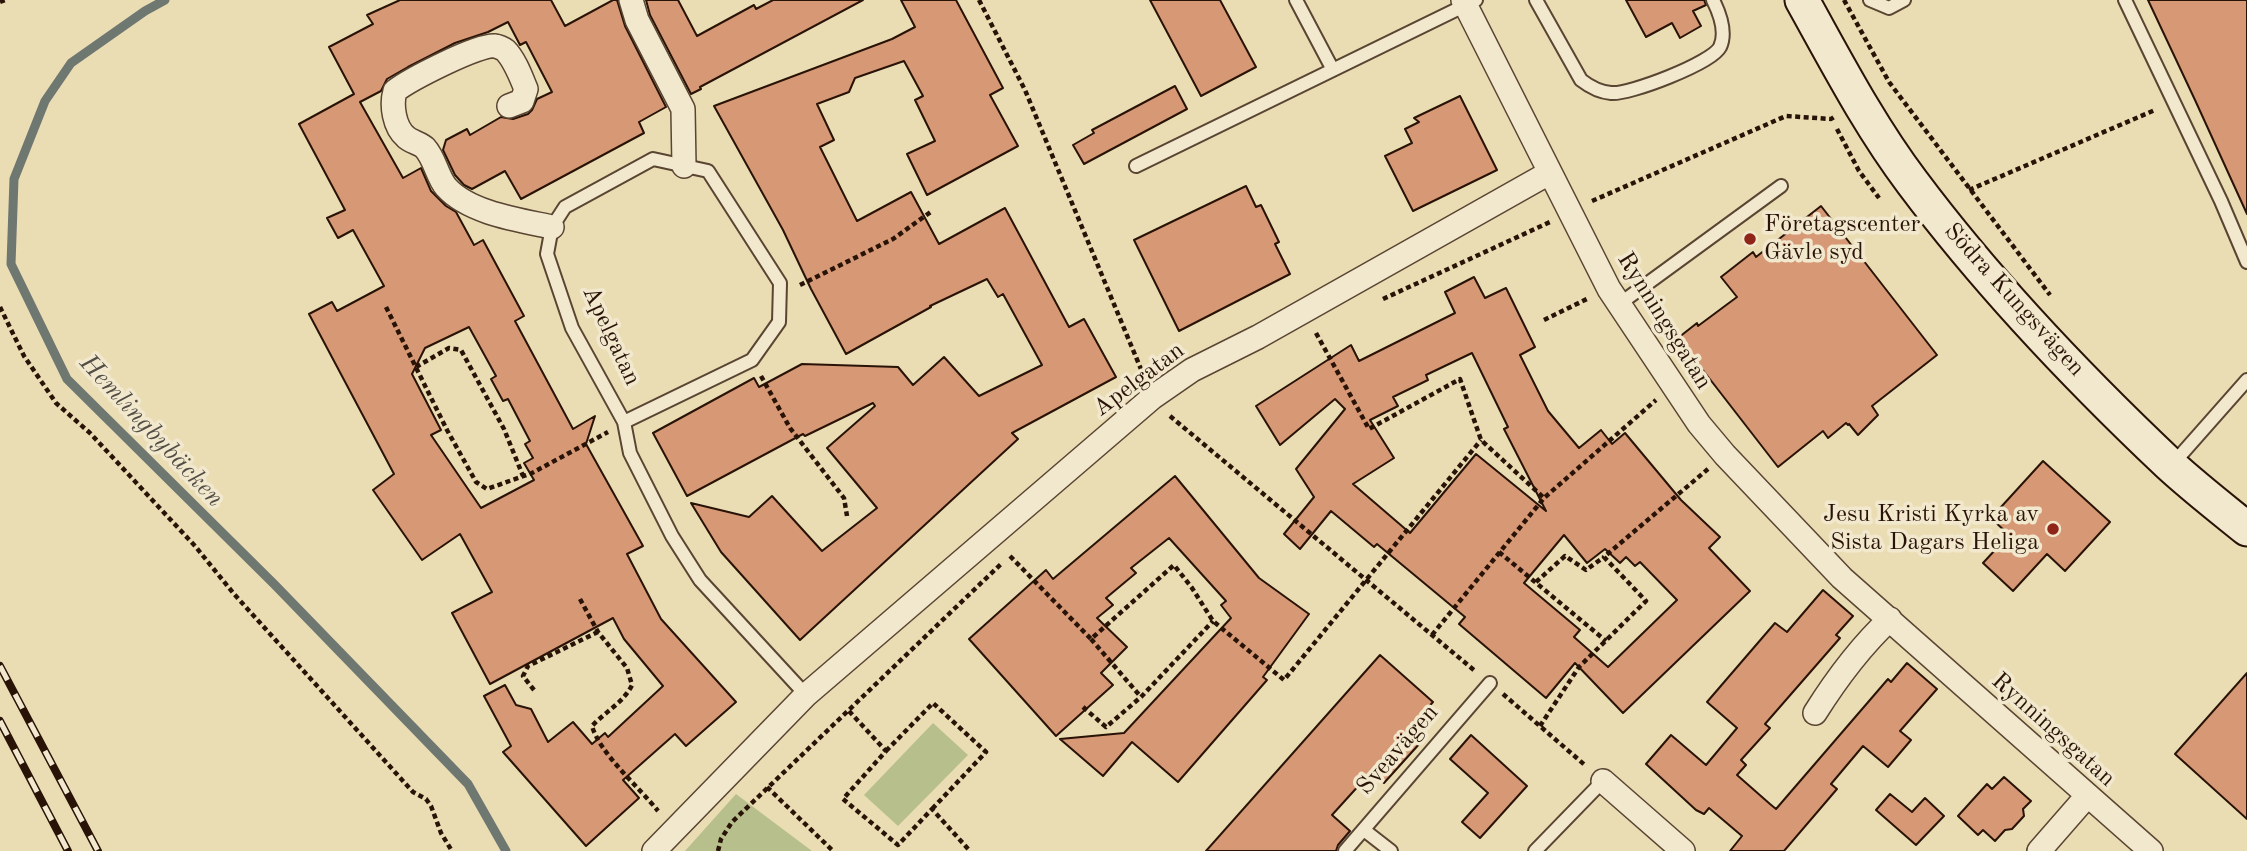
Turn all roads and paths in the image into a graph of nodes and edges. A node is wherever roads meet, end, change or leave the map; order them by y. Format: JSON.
{"nodes":[{"id":1,"x":5,"y":0,"type":"edge"},
{"id":2,"x":631,"y":0,"type":"edge"},
{"id":3,"x":979,"y":0,"type":"edge"},
{"id":4,"x":1296,"y":0,"type":"edge"},
{"id":5,"x":1536,"y":0,"type":"edge"},
{"id":6,"x":1713,"y":0,"type":"edge"},
{"id":7,"x":1802,"y":0,"type":"edge"},
{"id":8,"x":1844,"y":0,"type":"edge"},
{"id":9,"x":1870,"y":0,"type":"edge"},
{"id":10,"x":1904,"y":0,"type":"edge"},
{"id":11,"x":2125,"y":0,"type":"edge"},
{"id":12,"x":0,"y":2,"type":"edge"},
{"id":13,"x":1468,"y":2,"type":"edge"},
{"id":14,"x":1333,"y":70,"type":"junction"},
{"id":15,"x":1889,"y":82,"type":"junction"},
{"id":16,"x":1859,"y":101,"type":"junction"},
{"id":17,"x":2173,"y":102,"type":"junction"},
{"id":18,"x":509,"y":106,"type":"dead end"},
{"id":19,"x":1831,"y":119,"type":"junction"},
{"id":20,"x":684,"y":166,"type":"junction"},
{"id":21,"x":1136,"y":166,"type":"dead end"},
{"id":22,"x":1549,"y":173,"type":"junction"},
{"id":23,"x":1781,"y":186,"type":"dead end"},
{"id":24,"x":1969,"y":190,"type":"junction"},
{"id":25,"x":1879,"y":198,"type":"dead end"},
{"id":26,"x":932,"y":211,"type":"dead end"},
{"id":27,"x":1571,"y":211,"type":"junction"},
{"id":28,"x":552,"y":227,"type":"junction"},
{"id":29,"x":2247,"y":262,"type":"edge"},
{"id":30,"x":780,"y":294,"type":"junction"},
{"id":31,"x":1614,"y":297,"type":"junction"},
{"id":32,"x":2054,"y":301,"type":"dead end"},
{"id":33,"x":1375,"y":302,"type":"dead end"},
{"id":34,"x":0,"y":307,"type":"edge"},
{"id":35,"x":386,"y":307,"type":"dead end"},
{"id":36,"x":1544,"y":320,"type":"dead end"},
{"id":37,"x":1314,"y":329,"type":"dead end"},
{"id":38,"x":752,"y":360,"type":"junction"},
{"id":39,"x":416,"y":367,"type":"junction"},
{"id":40,"x":2247,"y":380,"type":"edge"},
{"id":41,"x":1673,"y":386,"type":"junction"},
{"id":42,"x":1153,"y":397,"type":"junction"},
{"id":43,"x":624,"y":422,"type":"junction"},
{"id":44,"x":1481,"y":440,"type":"junction"},
{"id":45,"x":1725,"y":455,"type":"junction"},
{"id":46,"x":2171,"y":466,"type":"junction"},
{"id":47,"x":523,"y":476,"type":"junction"},
{"id":48,"x":1544,"y":498,"type":"junction"},
{"id":49,"x":847,"y":516,"type":"dead end"},
{"id":50,"x":2247,"y":529,"type":"edge"},
{"id":51,"x":1019,"y":547,"type":"dead end"},
{"id":52,"x":1499,"y":552,"type":"junction"},
{"id":53,"x":1010,"y":556,"type":"junction"},
{"id":54,"x":1604,"y":557,"type":"junction"},
{"id":55,"x":1366,"y":580,"type":"junction"},
{"id":56,"x":1535,"y":582,"type":"junction"},
{"id":57,"x":580,"y":599,"type":"dead end"},
{"id":58,"x":1890,"y":619,"type":"junction"},
{"id":59,"x":1213,"y":621,"type":"junction"},
{"id":60,"x":598,"y":632,"type":"junction"},
{"id":61,"x":1432,"y":635,"type":"junction"},
{"id":62,"x":1091,"y":639,"type":"junction"},
{"id":63,"x":1606,"y":641,"type":"junction"},
{"id":64,"x":1490,"y":683,"type":"junction"},
{"id":65,"x":534,"y":690,"type":"dead end"},
{"id":66,"x":806,"y":695,"type":"junction"},
{"id":67,"x":1141,"y":697,"type":"junction"},
{"id":68,"x":1083,"y":707,"type":"dead end"},
{"id":69,"x":849,"y":711,"type":"junction"},
{"id":70,"x":1815,"y":713,"type":"dead end"},
{"id":71,"x":1540,"y":726,"type":"junction"},
{"id":72,"x":887,"y":751,"type":"junction"},
{"id":73,"x":1603,"y":781,"type":"junction"},
{"id":74,"x":767,"y":787,"type":"junction"},
{"id":75,"x":2087,"y":796,"type":"junction"},
{"id":76,"x":932,"y":809,"type":"junction"},
{"id":77,"x":1364,"y":830,"type":"junction"},
{"id":78,"x":674,"y":831,"type":"junction"},
{"id":79,"x":452,"y":851,"type":"edge"},
{"id":80,"x":654,"y":851,"type":"edge"},
{"id":81,"x":718,"y":851,"type":"edge"},
{"id":82,"x":833,"y":851,"type":"edge"},
{"id":83,"x":970,"y":851,"type":"edge"},
{"id":84,"x":1345,"y":851,"type":"edge"},
{"id":85,"x":1391,"y":851,"type":"edge"},
{"id":86,"x":1535,"y":851,"type":"edge"},
{"id":87,"x":1683,"y":851,"type":"edge"},
{"id":88,"x":2039,"y":851,"type":"edge"},
{"id":89,"x":2151,"y":851,"type":"edge"}],
"edges":[{"from":1,"to":12,"type":"path"},
{"from":2,"to":20,"type":"street"},
{"from":3,"to":42,"type":"path"},
{"from":4,"to":14,"type":"lane"},
{"from":5,"to":6,"type":"lane"},
{"from":7,"to":16,"type":"main road","name":"Södra Kungsvägen"},
{"from":8,"to":15,"type":"path"},
{"from":9,"to":10,"type":"lane"},
{"from":11,"to":17,"type":"lane"},
{"from":13,"to":14,"type":"lane"},
{"from":13,"to":22,"type":"street","name":"Rynningsgatan"},
{"from":14,"to":21,"type":"lane"},
{"from":15,"to":16,"type":"path"},
{"from":15,"to":24,"type":"path"},
{"from":16,"to":19,"type":"path"},
{"from":16,"to":46,"type":"main road","name":"Södra Kungsvägen"},
{"from":17,"to":24,"type":"path"},
{"from":17,"to":29,"type":"lane"},
{"from":18,"to":28,"type":"street"},
{"from":19,"to":25,"type":"path"},
{"from":19,"to":27,"type":"path"},
{"from":20,"to":28,"type":"lane"},
{"from":20,"to":30,"type":"lane"},
{"from":22,"to":27,"type":"street","name":"Rynningsgatan"},
{"from":22,"to":42,"type":"street","name":"Apelgatan"},
{"from":23,"to":31,"type":"lane"},
{"from":24,"to":32,"type":"path"},
{"from":26,"to":30,"type":"path"},
{"from":27,"to":31,"type":"street","name":"Rynningsgatan"},
{"from":27,"to":33,"type":"path"},
{"from":28,"to":43,"type":"lane","name":"Apelgatan"},
{"from":30,"to":38,"type":"lane","name":"Apelgatan"},
{"from":31,"to":36,"type":"path"},
{"from":31,"to":41,"type":"street","name":"Rynningsgatan"},
{"from":34,"to":79,"type":"path"},
{"from":35,"to":39,"type":"path"},
{"from":37,"to":44,"type":"path"},
{"from":38,"to":43,"type":"lane","name":"Apelgatan"},
{"from":38,"to":49,"type":"path"},
{"from":39,"to":47,"type":"path"},
{"from":39,"to":47,"type":"path"},
{"from":40,"to":46,"type":"lane"},
{"from":41,"to":45,"type":"street","name":"Rynningsgatan"},
{"from":41,"to":48,"type":"path"},
{"from":42,"to":55,"type":"path"},
{"from":42,"to":66,"type":"street","name":"Apelgatan"},
{"from":43,"to":47,"type":"path"},
{"from":43,"to":66,"type":"lane","name":"Apelgatan"},
{"from":44,"to":48,"type":"path"},
{"from":44,"to":55,"type":"path"},
{"from":45,"to":54,"type":"path"},
{"from":45,"to":58,"type":"street","name":"Rynningsgatan"},
{"from":46,"to":50,"type":"main road","name":"Södra Kungsvägen"},
{"from":48,"to":52,"type":"path"},
{"from":51,"to":53,"type":"path"},
{"from":52,"to":56,"type":"path"},
{"from":52,"to":61,"type":"path"},
{"from":53,"to":62,"type":"path"},
{"from":53,"to":69,"type":"path"},
{"from":54,"to":56,"type":"path"},
{"from":54,"to":63,"type":"path"},
{"from":55,"to":59,"type":"path"},
{"from":55,"to":61,"type":"path"},
{"from":56,"to":63,"type":"path"},
{"from":57,"to":60,"type":"path"},
{"from":58,"to":70,"type":"street"},
{"from":58,"to":75,"type":"street","name":"Rynningsgatan"},
{"from":59,"to":62,"type":"path"},
{"from":59,"to":67,"type":"path"},
{"from":60,"to":65,"type":"path"},
{"from":60,"to":78,"type":"path"},
{"from":61,"to":64,"type":"path"},
{"from":62,"to":67,"type":"path"},
{"from":63,"to":71,"type":"path"},
{"from":64,"to":71,"type":"path"},
{"from":64,"to":77,"type":"lane","name":"Sveavägen"},
{"from":66,"to":78,"type":"street","name":"Apelgatan"},
{"from":67,"to":68,"type":"path"},
{"from":69,"to":72,"type":"path"},
{"from":69,"to":74,"type":"path"},
{"from":71,"to":73,"type":"path"},
{"from":72,"to":76,"type":"path"},
{"from":72,"to":76,"type":"path"},
{"from":73,"to":86,"type":"lane"},
{"from":73,"to":87,"type":"street"},
{"from":74,"to":81,"type":"path"},
{"from":74,"to":82,"type":"path"},
{"from":75,"to":88,"type":"street"},
{"from":75,"to":89,"type":"street","name":"Rynningsgatan"},
{"from":76,"to":83,"type":"path"},
{"from":77,"to":84,"type":"lane","name":"Sveavägen"},
{"from":77,"to":85,"type":"lane"},
{"from":78,"to":80,"type":"street","name":"Apelgatan"}]}
